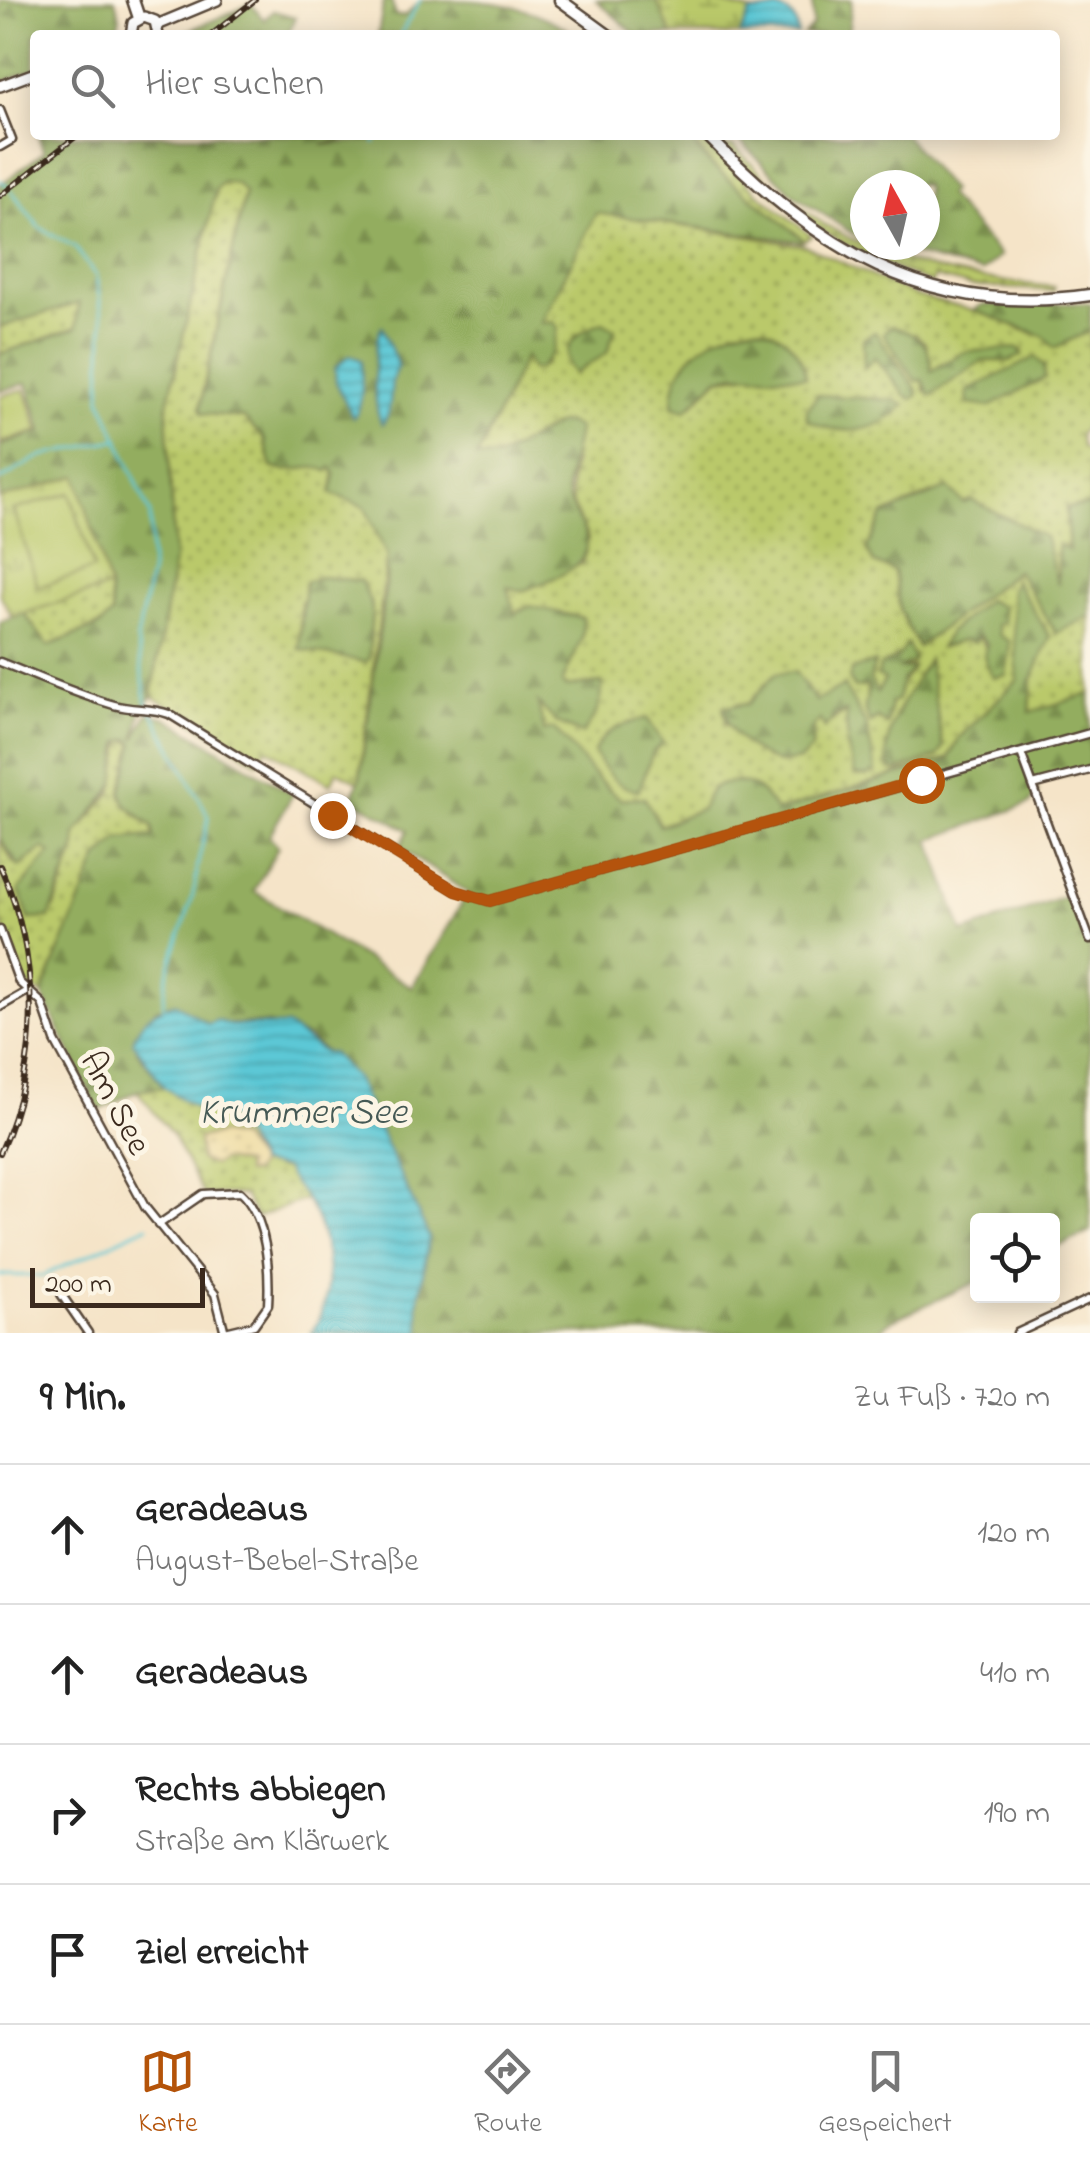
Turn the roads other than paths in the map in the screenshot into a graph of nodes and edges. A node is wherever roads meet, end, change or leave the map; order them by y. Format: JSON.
{"nodes":[{"id":1,"x":133,"y":0,"type":"edge"},
{"id":2,"x":217,"y":0,"type":"edge"},
{"id":3,"x":560,"y":0,"type":"edge"},
{"id":4,"x":140,"y":18,"type":"junction"},
{"id":5,"x":131,"y":30,"type":"edge"},
{"id":6,"x":158,"y":30,"type":"edge"},
{"id":7,"x":601,"y":30,"type":"edge"},
{"id":8,"x":30,"y":75,"type":"edge"},
{"id":9,"x":4,"y":85,"type":"edge"},
{"id":10,"x":0,"y":110,"type":"edge"},
{"id":11,"x":712,"y":140,"type":"edge"},
{"id":12,"x":0,"y":147,"type":"edge"},
{"id":13,"x":1090,"y":295,"type":"edge"},
{"id":14,"x":0,"y":662,"type":"edge"},
{"id":15,"x":1090,"y":733,"type":"edge"},
{"id":16,"x":1021,"y":753,"type":"junction"},
{"id":17,"x":1090,"y":770,"type":"edge"},
{"id":18,"x":1033,"y":785,"type":"junction"},
{"id":19,"x":0,"y":930,"type":"edge"},
{"id":20,"x":1090,"y":940,"type":"edge"},
{"id":21,"x":26,"y":992,"type":"junction"},
{"id":22,"x":0,"y":1007,"type":"edge"},
{"id":23,"x":158,"y":1226,"type":"junction"},
{"id":24,"x":62,"y":1294,"type":"dead end"},
{"id":25,"x":1090,"y":1298,"type":"edge"},
{"id":26,"x":88,"y":1333,"type":"edge"},
{"id":27,"x":225,"y":1333,"type":"edge"},
{"id":28,"x":1017,"y":1333,"type":"edge"}],
"edges":[{"from":1,"to":4,"type":"main road"},
{"from":2,"to":6,"type":"main road"},
{"from":3,"to":7,"type":"main road"},
{"from":4,"to":5,"type":"main road"},
{"from":4,"to":6,"type":"main road"},
{"from":8,"to":9,"type":"main road"},
{"from":10,"to":12,"type":"street"},
{"from":11,"to":13,"type":"main road"},
{"from":14,"to":16,"type":"street"},
{"from":15,"to":16,"type":"street"},
{"from":16,"to":18,"type":"street"},
{"from":17,"to":18,"type":"street"},
{"from":18,"to":20,"type":"street"},
{"from":19,"to":21,"type":"street"},
{"from":21,"to":22,"type":"street"},
{"from":21,"to":23,"type":"street","name":"Am See"},
{"from":23,"to":27,"type":"street","name":"Am See"},
{"from":23,"to":27,"type":"street"},
{"from":24,"to":26,"type":"street"},
{"from":25,"to":28,"type":"street"}]}
